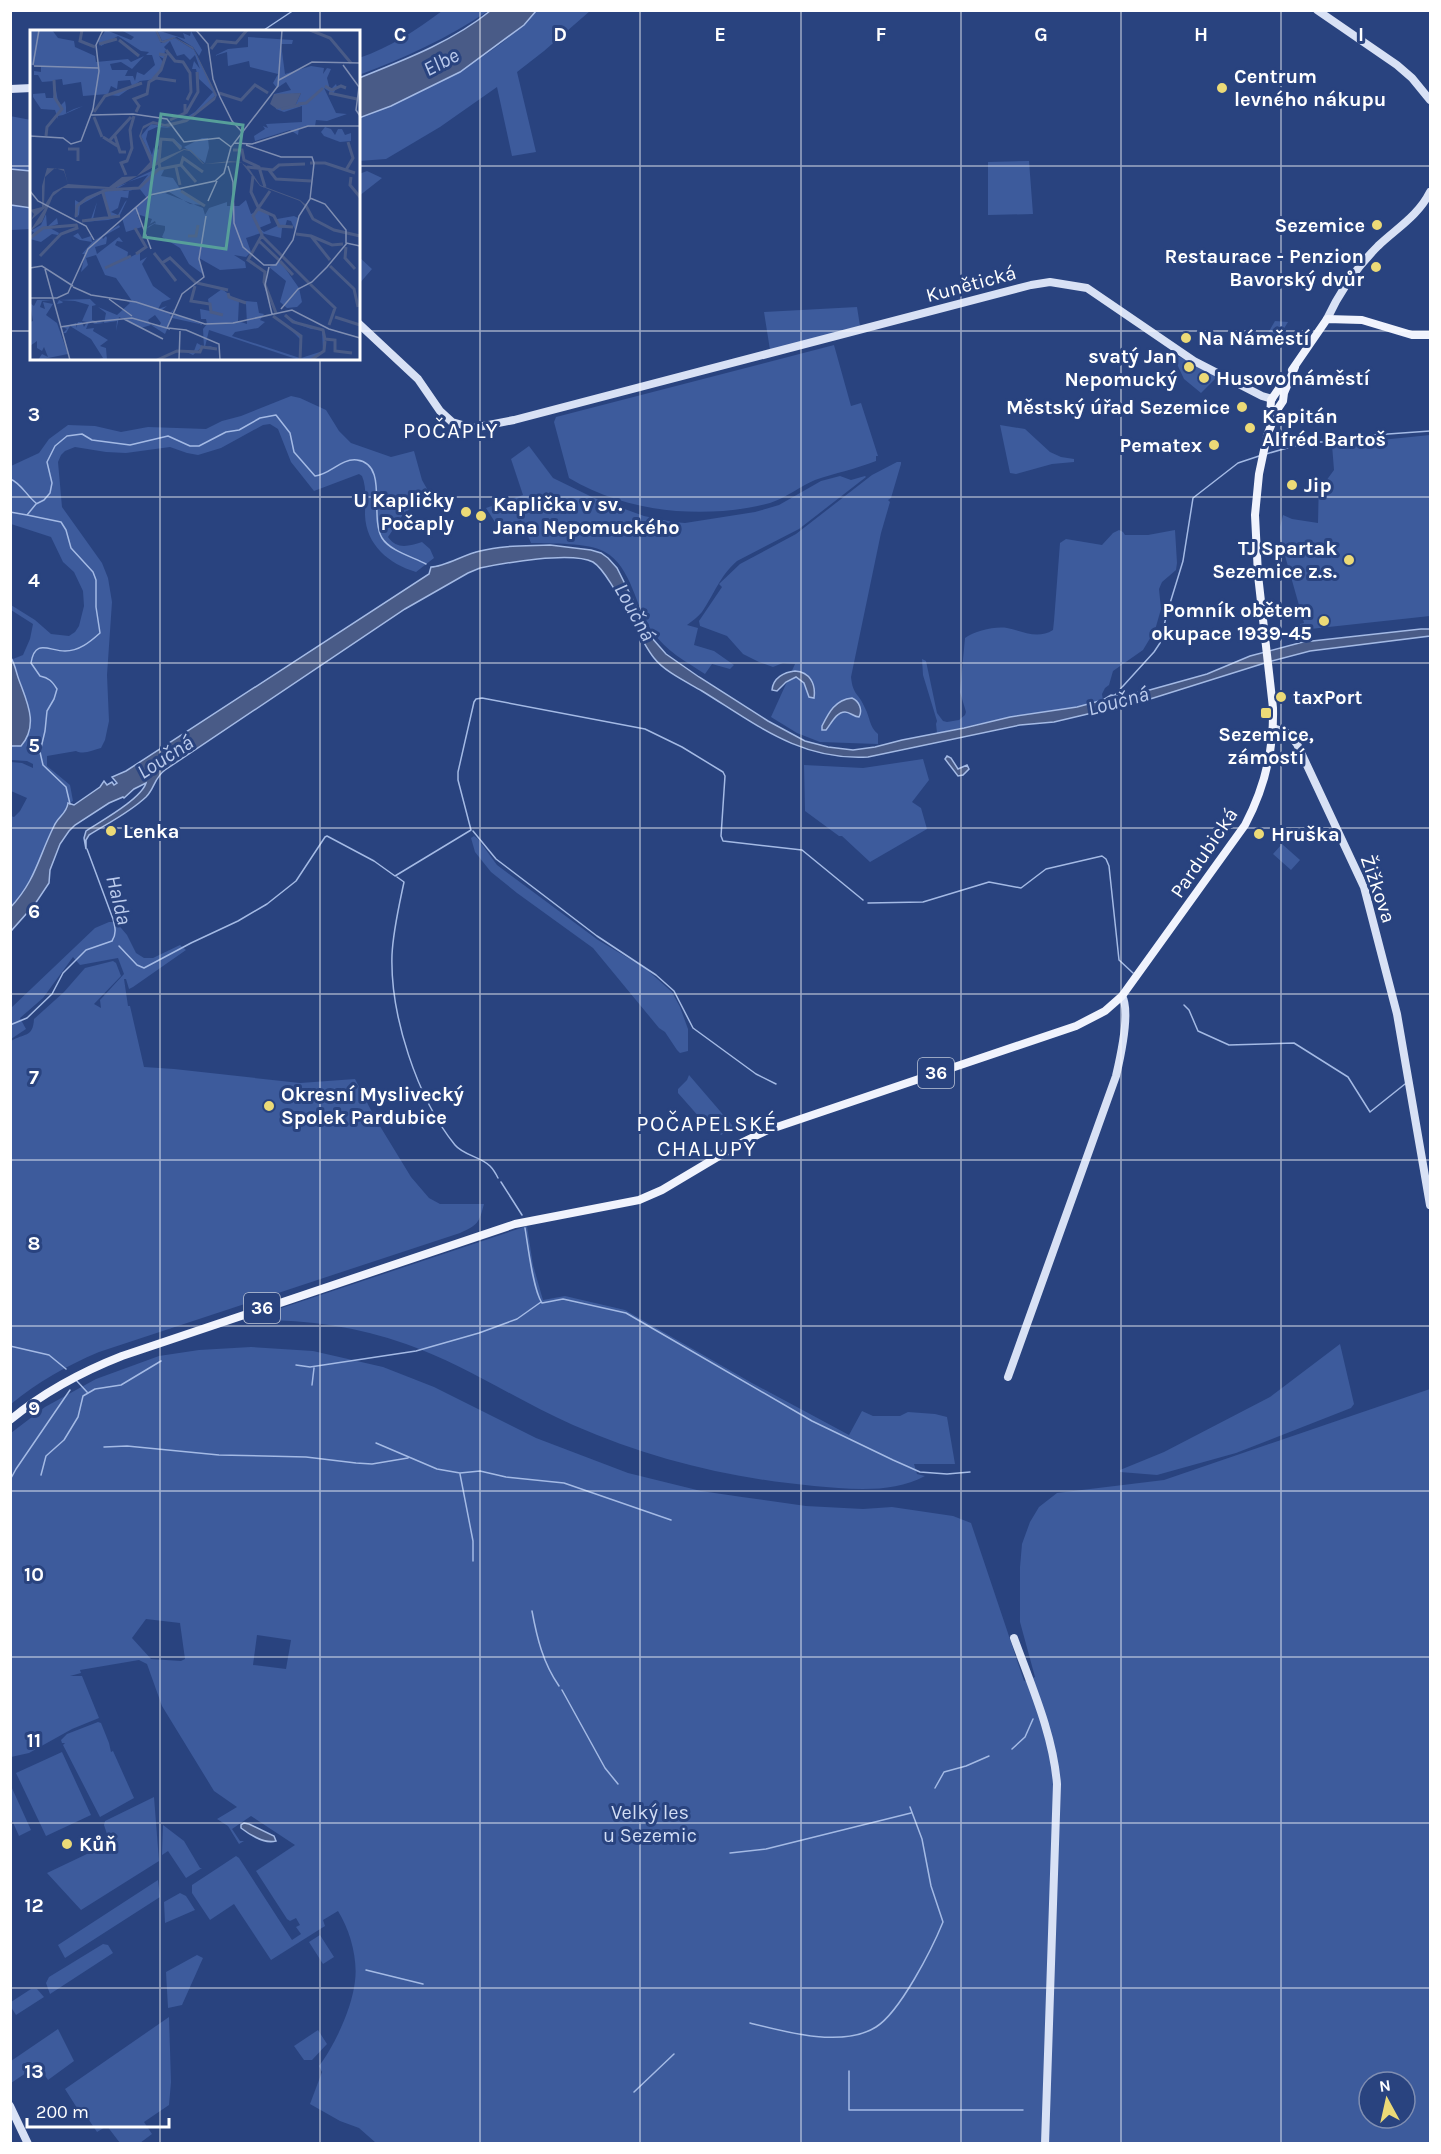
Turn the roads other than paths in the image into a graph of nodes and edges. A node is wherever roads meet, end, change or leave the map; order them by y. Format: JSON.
{"nodes":[{"id":1,"x":1317,"y":10,"type":"edge"},
{"id":2,"x":30,"y":88,"type":"edge"},
{"id":3,"x":10,"y":90,"type":"edge"},
{"id":4,"x":1431,"y":100,"type":"edge"},
{"id":5,"x":1431,"y":192,"type":"edge"},
{"id":6,"x":1327,"y":319,"type":"junction"},
{"id":7,"x":360,"y":325,"type":"edge"},
{"id":8,"x":1431,"y":335,"type":"edge"},
{"id":9,"x":1276,"y":400,"type":"junction"},
{"id":10,"x":1273,"y":728,"type":"junction"},
{"id":11,"x":1122,"y":996,"type":"junction"},
{"id":12,"x":1431,"y":1205,"type":"edge"},
{"id":13,"x":1008,"y":1377,"type":"dead end"},
{"id":14,"x":10,"y":1420,"type":"edge"},
{"id":15,"x":1014,"y":1638,"type":"dead end"},
{"id":16,"x":10,"y":2106,"type":"edge"},
{"id":17,"x":28,"y":2144,"type":"edge"},
{"id":18,"x":1045,"y":2144,"type":"edge"}],
"edges":[{"from":1,"to":4,"type":"street"},
{"from":2,"to":3,"type":"street"},
{"from":5,"to":6,"type":"street"},
{"from":6,"to":8,"type":"main road"},
{"from":6,"to":9,"type":"main road","number":"36"},
{"from":7,"to":9,"type":"street","name":"Kunětická"},
{"from":9,"to":10,"type":"main road","name":"Pardubická","number":"36"},
{"from":10,"to":11,"type":"main road","name":"Pardubická","number":"36"},
{"from":10,"to":12,"type":"street","name":"Žižkova"},
{"from":11,"to":13,"type":"street"},
{"from":11,"to":14,"type":"main road","number":"36"},
{"from":15,"to":18,"type":"street"},
{"from":16,"to":17,"type":"street"}]}
